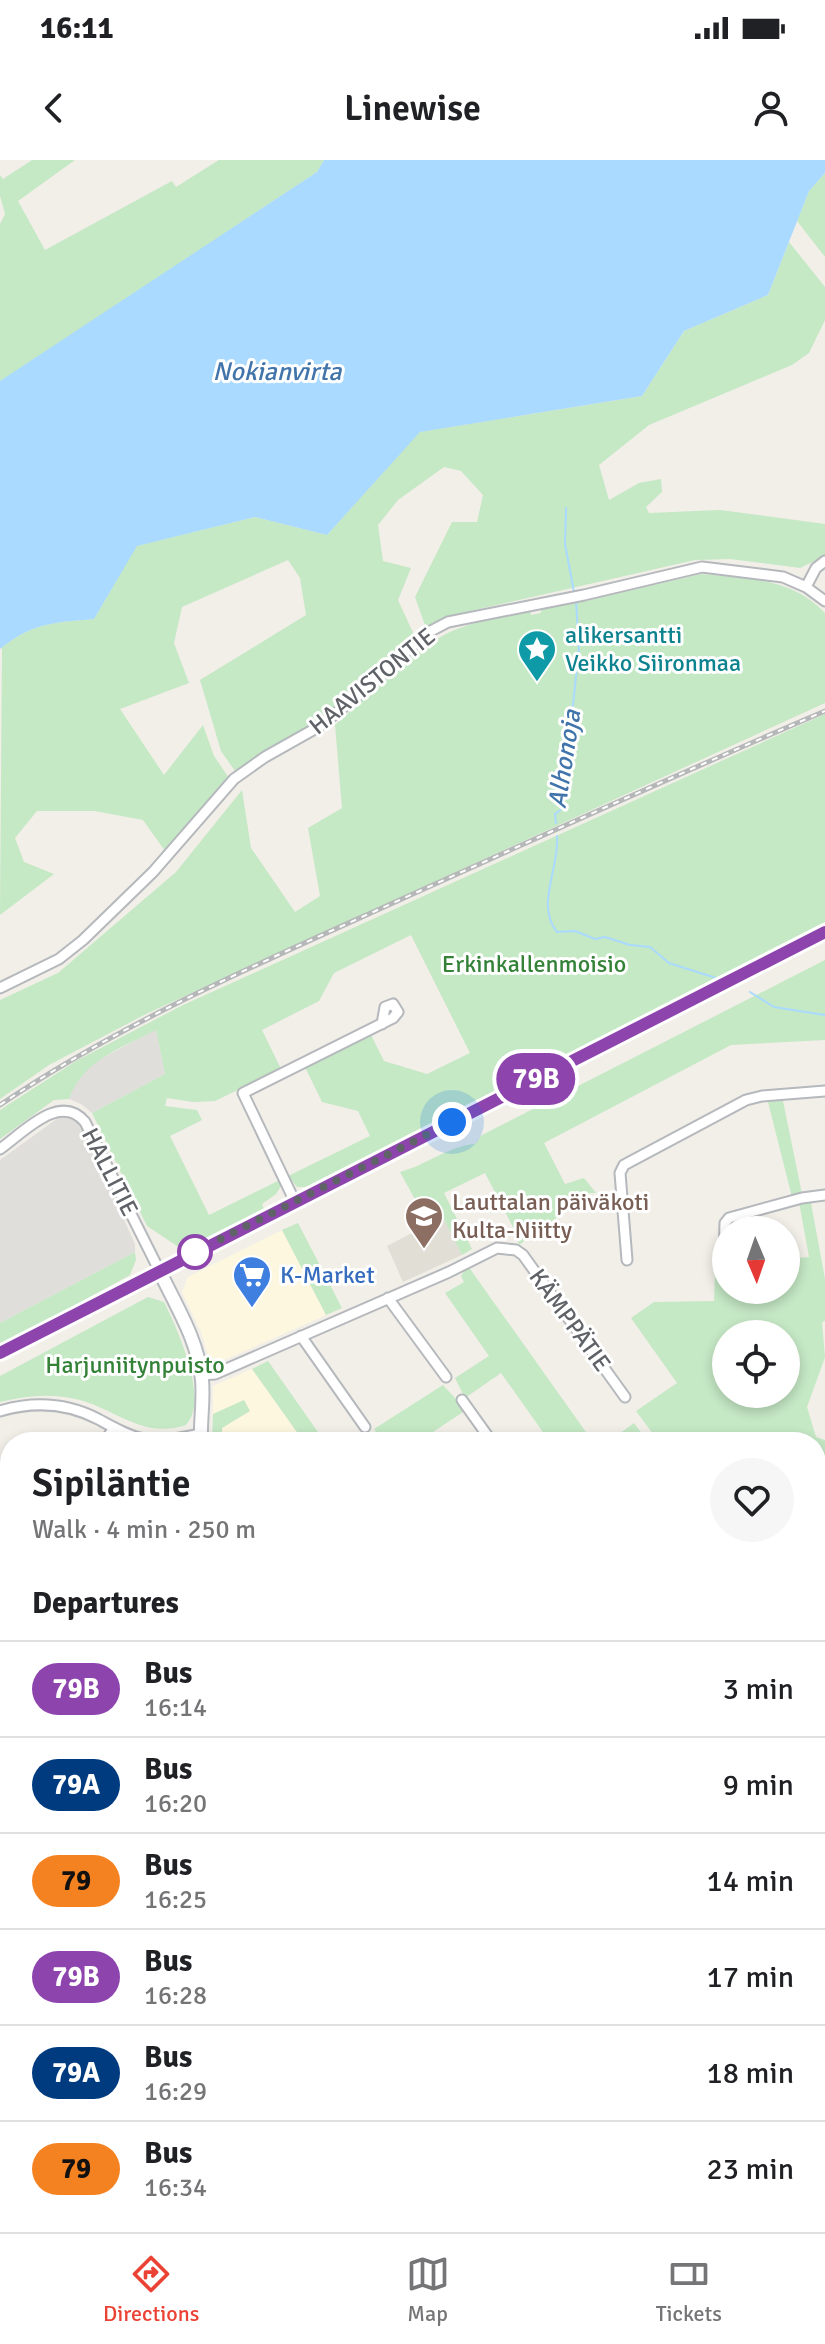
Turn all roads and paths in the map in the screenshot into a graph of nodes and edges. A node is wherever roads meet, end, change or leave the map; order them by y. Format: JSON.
{"nodes":[{"id":1,"x":825,"y":561,"type":"edge"},
{"id":2,"x":806,"y":587,"type":"junction"},
{"id":3,"x":825,"y":601,"type":"edge"},
{"id":4,"x":825,"y":932,"type":"edge"},
{"id":5,"x":0,"y":988,"type":"edge"},
{"id":6,"x":382,"y":1024,"type":"dead end"},
{"id":7,"x":825,"y":1091,"type":"edge"},
{"id":8,"x":0,"y":1149,"type":"edge"},
{"id":9,"x":825,"y":1195,"type":"edge"},
{"id":10,"x":295,"y":1202,"type":"junction"},
{"id":11,"x":736,"y":1216,"type":"edge"},
{"id":12,"x":627,"y":1260,"type":"dead end"},
{"id":13,"x":159,"y":1270,"type":"junction"},
{"id":14,"x":388,"y":1298,"type":"junction"},
{"id":15,"x":301,"y":1336,"type":"junction"},
{"id":16,"x":0,"y":1353,"type":"edge"},
{"id":17,"x":201,"y":1375,"type":"junction"},
{"id":18,"x":446,"y":1377,"type":"dead end"},
{"id":19,"x":625,"y":1397,"type":"dead end"},
{"id":20,"x":462,"y":1400,"type":"dead end"},
{"id":21,"x":0,"y":1411,"type":"edge"},
{"id":22,"x":365,"y":1427,"type":"dead end"},
{"id":23,"x":114,"y":1428,"type":"junction"},
{"id":24,"x":111,"y":1432,"type":"edge"},
{"id":25,"x":125,"y":1432,"type":"edge"},
{"id":26,"x":201,"y":1432,"type":"edge"},
{"id":27,"x":485,"y":1432,"type":"edge"}],
"edges":[{"from":1,"to":2,"type":"street"},
{"from":2,"to":3,"type":"street","name":"HAAVISTONTIE"},
{"from":2,"to":5,"type":"street","name":"HAAVISTONTIE"},
{"from":4,"to":10,"type":"main road"},
{"from":6,"to":10,"type":"street"},
{"from":7,"to":12,"type":"street"},
{"from":8,"to":13,"type":"street","name":"HALLITIE"},
{"from":9,"to":11,"type":"street"},
{"from":10,"to":13,"type":"main road"},
{"from":13,"to":16,"type":"main road"},
{"from":13,"to":17,"type":"main road"},
{"from":14,"to":15,"type":"street","name":"KÄMPPÄTIE"},
{"from":14,"to":18,"type":"street"},
{"from":14,"to":19,"type":"street","name":"KÄMPPÄTIE"},
{"from":15,"to":17,"type":"street","name":"KÄMPPÄTIE"},
{"from":15,"to":22,"type":"street"},
{"from":17,"to":26,"type":"main road"},
{"from":20,"to":27,"type":"street"},
{"from":21,"to":23,"type":"street"},
{"from":23,"to":24,"type":"street"},
{"from":23,"to":25,"type":"street"}]}
